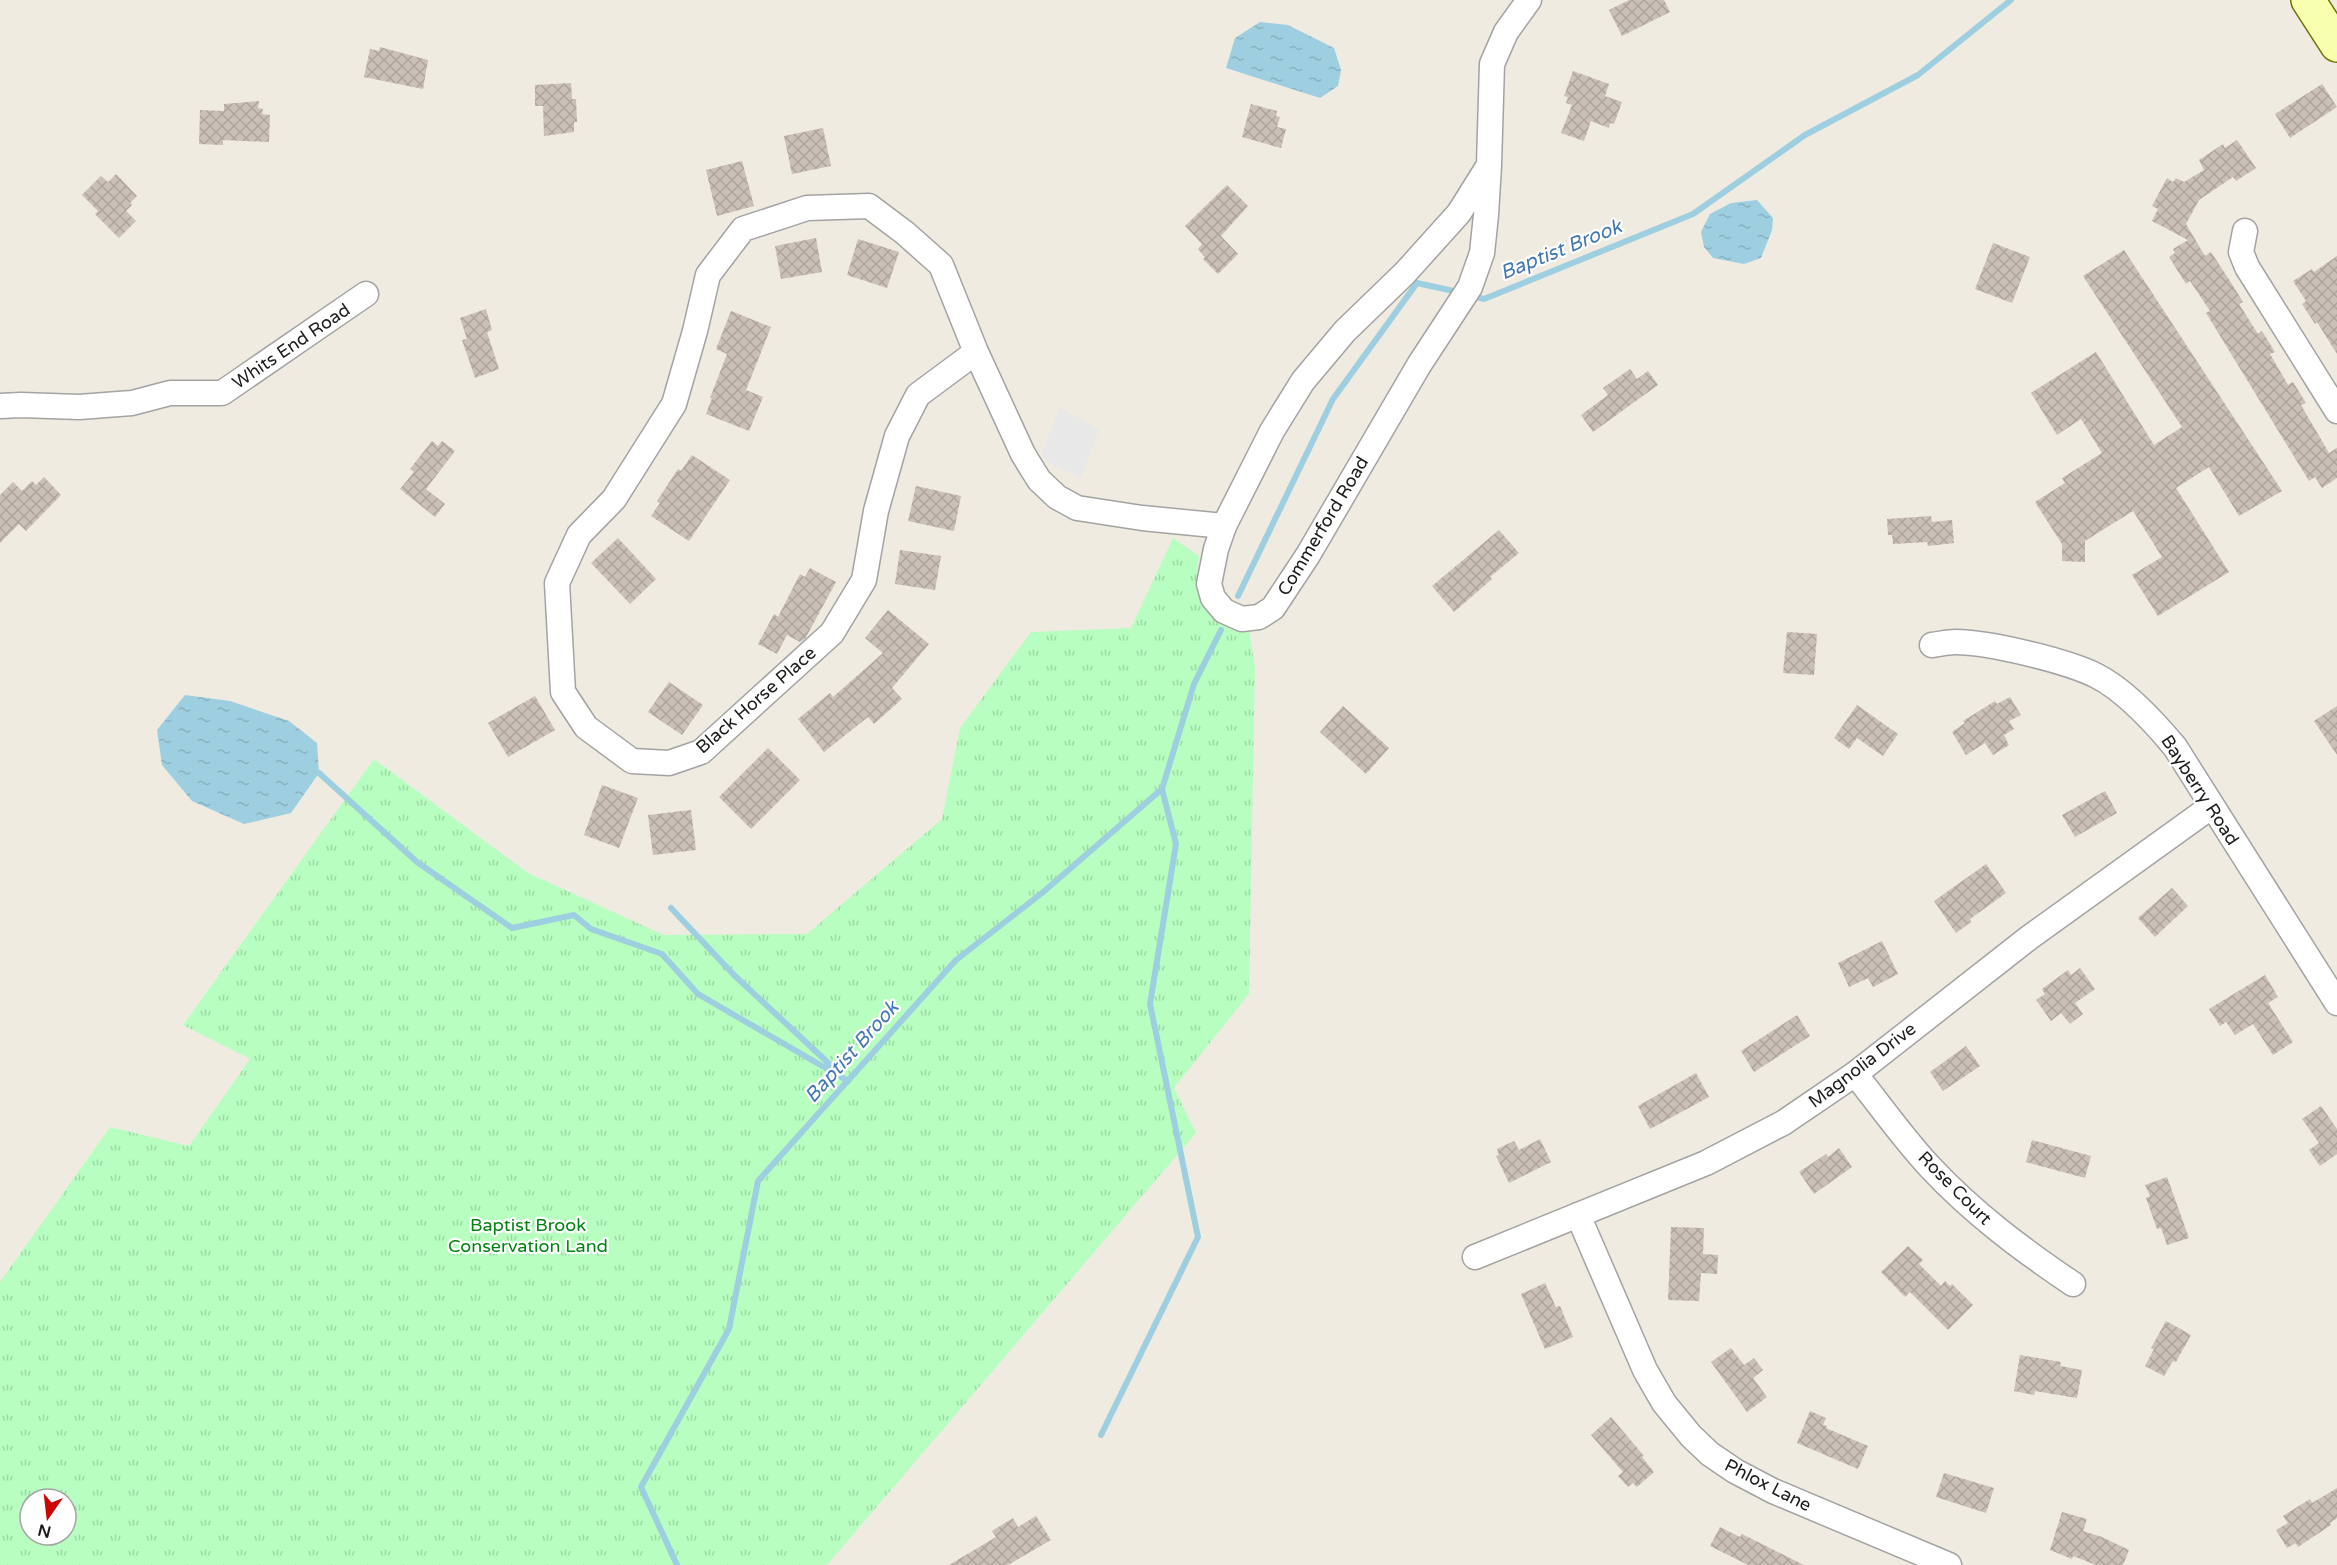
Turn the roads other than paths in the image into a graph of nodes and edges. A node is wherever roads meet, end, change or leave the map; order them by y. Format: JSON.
{"nodes":[{"id":1,"x":1528,"y":0,"type":"edge"},
{"id":2,"x":2308,"y":0,"type":"edge"},
{"id":3,"x":2337,"y":45,"type":"edge"},
{"id":4,"x":1488,"y":165,"type":"junction"},
{"id":5,"x":2245,"y":231,"type":"dead end"},
{"id":6,"x":366,"y":294,"type":"dead end"},
{"id":7,"x":976,"y":352,"type":"junction"},
{"id":8,"x":0,"y":406,"type":"edge"},
{"id":9,"x":2337,"y":411,"type":"edge"},
{"id":10,"x":1224,"y":526,"type":"junction"},
{"id":11,"x":1932,"y":645,"type":"dead end"},
{"id":12,"x":2212,"y":806,"type":"junction"},
{"id":13,"x":2337,"y":1003,"type":"edge"},
{"id":14,"x":1855,"y":1074,"type":"junction"},
{"id":15,"x":1578,"y":1215,"type":"junction"},
{"id":16,"x":1474,"y":1257,"type":"dead end"},
{"id":17,"x":2073,"y":1284,"type":"dead end"},
{"id":18,"x":1949,"y":1565,"type":"edge"}],
"edges":[{"from":1,"to":4,"type":"street","name":"Commerford Road"},
{"from":2,"to":3,"type":"main road"},
{"from":4,"to":10,"type":"street","name":"Commerford Road"},
{"from":4,"to":10,"type":"street","name":"Commerford Road"},
{"from":5,"to":9,"type":"street"},
{"from":6,"to":8,"type":"street","name":"Whits End Road"},
{"from":7,"to":7,"type":"street","name":"Black Horse Place"},
{"from":7,"to":10,"type":"street","name":"Black Horse Place"},
{"from":11,"to":12,"type":"street","name":"Bayberry Road"},
{"from":12,"to":13,"type":"street","name":"Bayberry Road"},
{"from":12,"to":14,"type":"street","name":"Magnolia Drive"},
{"from":14,"to":15,"type":"street","name":"Magnolia Drive"},
{"from":14,"to":17,"type":"street","name":"Rose Court"},
{"from":15,"to":16,"type":"street","name":"Magnolia Drive"},
{"from":15,"to":18,"type":"street","name":"Phlox Lane"}]}
